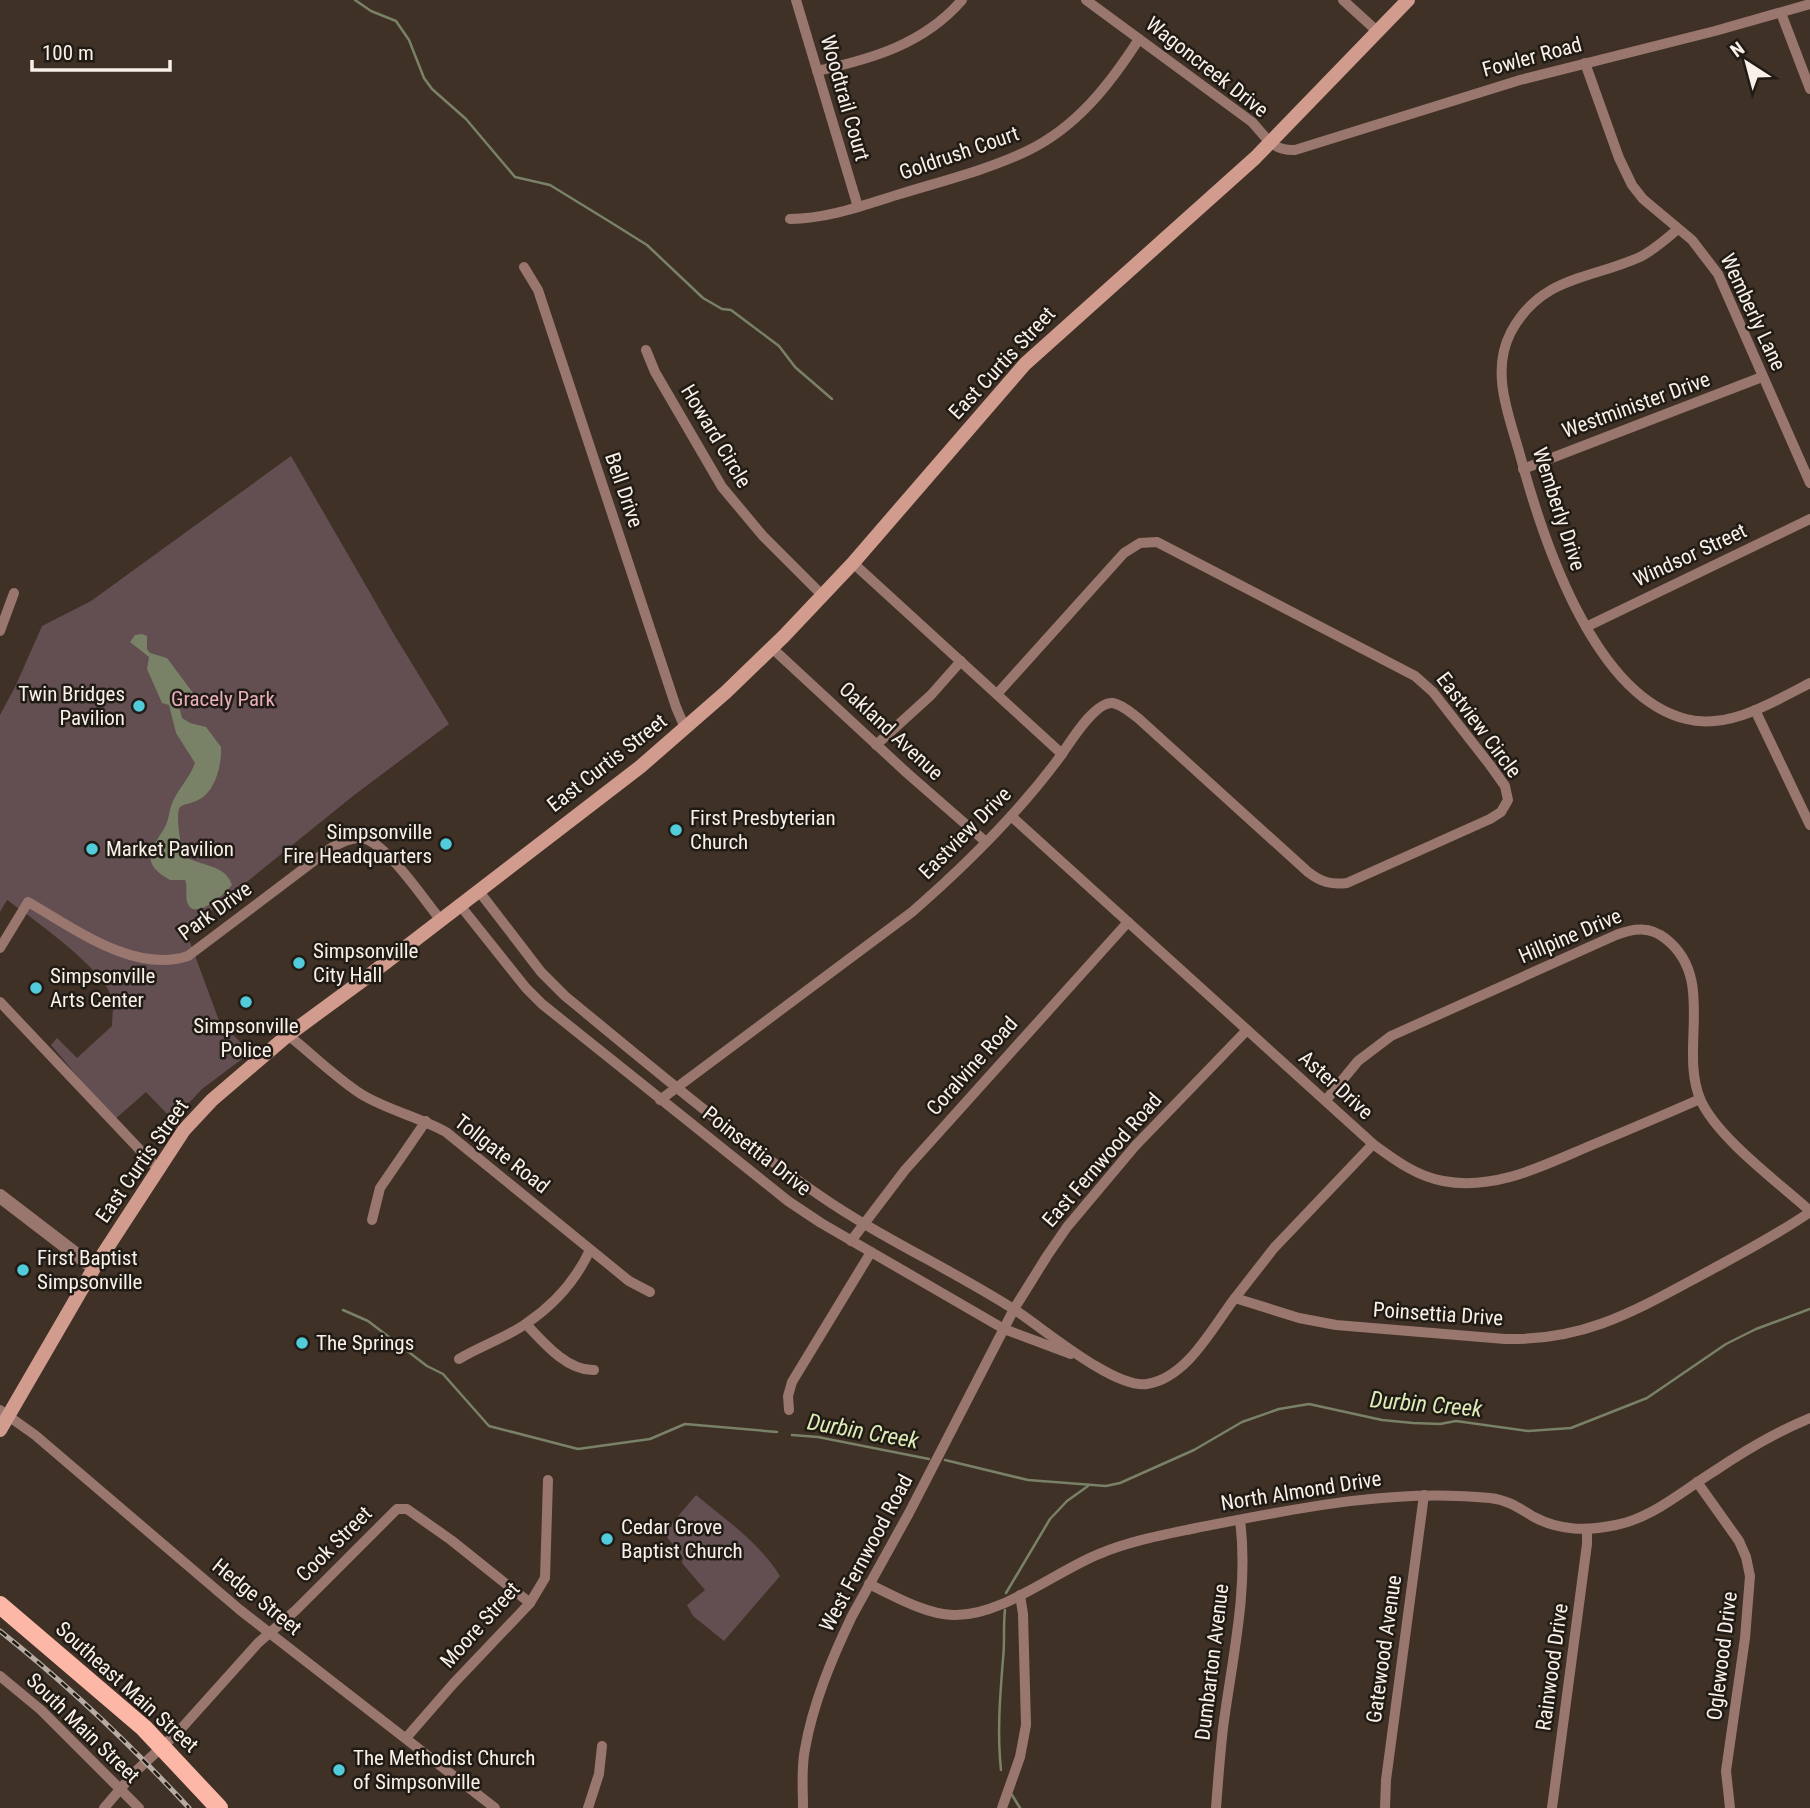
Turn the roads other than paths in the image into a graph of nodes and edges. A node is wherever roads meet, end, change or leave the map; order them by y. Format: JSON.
{"nodes":[{"id":1,"x":796,"y":0,"type":"edge"},
{"id":2,"x":962,"y":0,"type":"edge"},
{"id":3,"x":1086,"y":0,"type":"edge"},
{"id":4,"x":1343,"y":0,"type":"edge"},
{"id":5,"x":1408,"y":0,"type":"edge"},
{"id":6,"x":1810,"y":4,"type":"edge"},
{"id":7,"x":1781,"y":13,"type":"junction"},
{"id":8,"x":1378,"y":32,"type":"junction"},
{"id":9,"x":1139,"y":39,"type":"junction"},
{"id":10,"x":1585,"y":63,"type":"junction"},
{"id":11,"x":817,"y":71,"type":"junction"},
{"id":12,"x":1810,"y":89,"type":"edge"},
{"id":13,"x":1269,"y":142,"type":"junction"},
{"id":14,"x":858,"y":207,"type":"junction"},
{"id":15,"x":790,"y":219,"type":"dead end"},
{"id":16,"x":1678,"y":229,"type":"junction"},
{"id":17,"x":524,"y":267,"type":"dead end"},
{"id":18,"x":646,"y":350,"type":"dead end"},
{"id":19,"x":1762,"y":377,"type":"junction"},
{"id":20,"x":1523,"y":469,"type":"junction"},
{"id":21,"x":1810,"y":483,"type":"edge"},
{"id":22,"x":1810,"y":519,"type":"edge"},
{"id":23,"x":853,"y":563,"type":"junction"},
{"id":24,"x":14,"y":593,"type":"dead end"},
{"id":25,"x":823,"y":596,"type":"junction"},
{"id":26,"x":1586,"y":627,"type":"junction"},
{"id":27,"x":0,"y":631,"type":"edge"},
{"id":28,"x":772,"y":648,"type":"junction"},
{"id":29,"x":961,"y":661,"type":"junction"},
{"id":30,"x":1810,"y":683,"type":"edge"},
{"id":31,"x":997,"y":694,"type":"junction"},
{"id":32,"x":1755,"y":710,"type":"junction"},
{"id":33,"x":685,"y":727,"type":"junction"},
{"id":34,"x":876,"y":745,"type":"junction"},
{"id":35,"x":1062,"y":754,"type":"junction"},
{"id":36,"x":1011,"y":816,"type":"junction"},
{"id":37,"x":1810,"y":825,"type":"edge"},
{"id":38,"x":986,"y":842,"type":"junction"},
{"id":39,"x":478,"y":890,"type":"junction"},
{"id":40,"x":459,"y":905,"type":"junction"},
{"id":41,"x":440,"y":919,"type":"junction"},
{"id":42,"x":1128,"y":922,"type":"junction"},
{"id":43,"x":0,"y":948,"type":"edge"},
{"id":44,"x":0,"y":1002,"type":"edge"},
{"id":45,"x":1247,"y":1030,"type":"junction"},
{"id":46,"x":288,"y":1035,"type":"junction"},
{"id":47,"x":677,"y":1088,"type":"junction"},
{"id":48,"x":660,"y":1100,"type":"junction"},
{"id":49,"x":1326,"y":1100,"type":"junction"},
{"id":50,"x":1700,"y":1100,"type":"junction"},
{"id":51,"x":426,"y":1121,"type":"junction"},
{"id":52,"x":1373,"y":1144,"type":"junction"},
{"id":53,"x":158,"y":1169,"type":"junction"},
{"id":54,"x":0,"y":1196,"type":"edge"},
{"id":55,"x":1810,"y":1211,"type":"edge"},
{"id":56,"x":372,"y":1220,"type":"dead end"},
{"id":57,"x":864,"y":1223,"type":"junction"},
{"id":58,"x":852,"y":1241,"type":"junction"},
{"id":59,"x":590,"y":1250,"type":"junction"},
{"id":60,"x":871,"y":1252,"type":"junction"},
{"id":61,"x":94,"y":1268,"type":"junction"},
{"id":62,"x":650,"y":1292,"type":"dead end"},
{"id":63,"x":1235,"y":1298,"type":"junction"},
{"id":64,"x":1014,"y":1309,"type":"junction"},
{"id":65,"x":526,"y":1324,"type":"junction"},
{"id":66,"x":1003,"y":1329,"type":"junction"},
{"id":67,"x":1083,"y":1358,"type":"junction"},
{"id":68,"x":459,"y":1359,"type":"dead end"},
{"id":69,"x":594,"y":1370,"type":"dead end"},
{"id":70,"x":789,"y":1410,"type":"dead end"},
{"id":71,"x":4,"y":1413,"type":"edge"},
{"id":72,"x":1810,"y":1418,"type":"edge"},
{"id":73,"x":0,"y":1430,"type":"edge"},
{"id":74,"x":548,"y":1480,"type":"dead end"},
{"id":75,"x":1697,"y":1482,"type":"junction"},
{"id":76,"x":1424,"y":1495,"type":"junction"},
{"id":77,"x":1240,"y":1520,"type":"junction"},
{"id":78,"x":1587,"y":1530,"type":"junction"},
{"id":79,"x":869,"y":1584,"type":"junction"},
{"id":80,"x":1020,"y":1595,"type":"junction"},
{"id":81,"x":530,"y":1603,"type":"junction"},
{"id":82,"x":0,"y":1605,"type":"edge"},
{"id":83,"x":270,"y":1633,"type":"junction"},
{"id":84,"x":0,"y":1676,"type":"edge"},
{"id":85,"x":406,"y":1738,"type":"junction"},
{"id":86,"x":602,"y":1746,"type":"dead end"},
{"id":87,"x":162,"y":1747,"type":"junction"},
{"id":88,"x":120,"y":1789,"type":"junction"},
{"id":89,"x":104,"y":1808,"type":"edge"},
{"id":90,"x":139,"y":1808,"type":"edge"},
{"id":91,"x":219,"y":1808,"type":"edge"},
{"id":92,"x":495,"y":1808,"type":"edge"},
{"id":93,"x":588,"y":1808,"type":"edge"},
{"id":94,"x":803,"y":1808,"type":"edge"},
{"id":95,"x":1002,"y":1808,"type":"edge"},
{"id":96,"x":1216,"y":1808,"type":"edge"},
{"id":97,"x":1385,"y":1808,"type":"edge"},
{"id":98,"x":1552,"y":1808,"type":"edge"},
{"id":99,"x":1730,"y":1808,"type":"edge"}],
"edges":[{"from":1,"to":11,"type":"street","name":"Woodtrail Court"},
{"from":2,"to":11,"type":"street"},
{"from":3,"to":9,"type":"street","name":"Wagoncreek Drive"},
{"from":4,"to":8,"type":"street"},
{"from":5,"to":8,"type":"main road","name":"East Curtis Street"},
{"from":6,"to":7,"type":"street","name":"Fowler Road"},
{"from":7,"to":10,"type":"street","name":"Fowler Road"},
{"from":7,"to":12,"type":"street"},
{"from":8,"to":13,"type":"main road","name":"East Curtis Street"},
{"from":9,"to":13,"type":"street","name":"Wagoncreek Drive"},
{"from":9,"to":14,"type":"street","name":"Goldrush Court"},
{"from":10,"to":13,"type":"street","name":"Fowler Road"},
{"from":10,"to":16,"type":"street","name":"Wemberly Lane"},
{"from":11,"to":14,"type":"street","name":"Woodtrail Court"},
{"from":13,"to":23,"type":"main road","name":"East Curtis Street"},
{"from":14,"to":15,"type":"street","name":"Goldrush Court"},
{"from":16,"to":19,"type":"street","name":"Wemberly Lane"},
{"from":16,"to":20,"type":"street","name":"Wemberly Drive"},
{"from":17,"to":33,"type":"street","name":"Bell Drive"},
{"from":18,"to":25,"type":"street","name":"Howard Circle"},
{"from":19,"to":20,"type":"street","name":"Westminister Drive"},
{"from":19,"to":21,"type":"street","name":"Wemberly Lane"},
{"from":20,"to":26,"type":"street","name":"Wemberly Drive"},
{"from":22,"to":26,"type":"street","name":"Windsor Street"},
{"from":23,"to":25,"type":"main road","name":"East Curtis Street"},
{"from":23,"to":29,"type":"street"},
{"from":24,"to":27,"type":"street"},
{"from":25,"to":28,"type":"main road","name":"East Curtis Street"},
{"from":26,"to":32,"type":"street","name":"Wemberly Drive"},
{"from":28,"to":33,"type":"main road","name":"East Curtis Street"},
{"from":28,"to":34,"type":"street","name":"Oakland Avenue"},
{"from":29,"to":31,"type":"street"},
{"from":29,"to":34,"type":"street"},
{"from":30,"to":32,"type":"street","name":"Wemberly Drive"},
{"from":31,"to":35,"type":"street"},
{"from":31,"to":35,"type":"street","name":"Eastview Circle"},
{"from":32,"to":37,"type":"street"},
{"from":33,"to":39,"type":"main road","name":"East Curtis Street"},
{"from":34,"to":38,"type":"street","name":"Oakland Avenue"},
{"from":35,"to":36,"type":"street","name":"Eastview Drive"},
{"from":36,"to":38,"type":"street","name":"Eastview Drive"},
{"from":36,"to":42,"type":"street","name":"Aster Drive"},
{"from":38,"to":47,"type":"street","name":"Eastview Drive"},
{"from":39,"to":40,"type":"main road","name":"East Curtis Street"},
{"from":39,"to":47,"type":"street","name":"Poinsettia Drive"},
{"from":40,"to":41,"type":"main road","name":"East Curtis Street"},
{"from":40,"to":48,"type":"street","name":"Poinsettia Drive"},
{"from":41,"to":43,"type":"street","name":"Park Drive"},
{"from":41,"to":46,"type":"main road","name":"East Curtis Street"},
{"from":42,"to":45,"type":"street","name":"Aster Drive"},
{"from":42,"to":57,"type":"street","name":"Coralvine Road"},
{"from":44,"to":53,"type":"street"},
{"from":45,"to":49,"type":"street","name":"Aster Drive"},
{"from":45,"to":64,"type":"street","name":"East Fernwood Road"},
{"from":46,"to":51,"type":"street","name":"Tollgate Road"},
{"from":46,"to":53,"type":"main road","name":"East Curtis Street"},
{"from":47,"to":48,"type":"street","name":"Eastview Drive"},
{"from":47,"to":57,"type":"street","name":"Poinsettia Drive"},
{"from":48,"to":58,"type":"street","name":"Poinsettia Drive"},
{"from":49,"to":50,"type":"street","name":"Hillpine Drive"},
{"from":49,"to":52,"type":"street","name":"Aster Drive"},
{"from":50,"to":52,"type":"street","name":"Aster Drive"},
{"from":50,"to":55,"type":"street","name":"Hillpine Drive"},
{"from":51,"to":56,"type":"street"},
{"from":51,"to":59,"type":"street","name":"Tollgate Road"},
{"from":52,"to":63,"type":"street"},
{"from":53,"to":61,"type":"main road","name":"East Curtis Street"},
{"from":54,"to":61,"type":"street"},
{"from":55,"to":63,"type":"street","name":"Poinsettia Drive"},
{"from":57,"to":58,"type":"street","name":"Coralvine Road"},
{"from":57,"to":64,"type":"street","name":"Poinsettia Drive"},
{"from":58,"to":60,"type":"street","name":"Poinsettia Drive"},
{"from":59,"to":62,"type":"street","name":"Tollgate Road"},
{"from":59,"to":65,"type":"street"},
{"from":60,"to":66,"type":"street","name":"Poinsettia Drive"},
{"from":60,"to":70,"type":"street"},
{"from":61,"to":71,"type":"main road","name":"East Curtis Street"},
{"from":63,"to":67,"type":"street","name":"Poinsettia Drive"},
{"from":64,"to":66,"type":"street","name":"East Fernwood Road"},
{"from":64,"to":67,"type":"street","name":"Poinsettia Drive"},
{"from":65,"to":68,"type":"street"},
{"from":65,"to":69,"type":"street"},
{"from":66,"to":67,"type":"street","name":"Poinsettia Drive"},
{"from":66,"to":79,"type":"street","name":"West Fernwood Road"},
{"from":71,"to":73,"type":"main road","name":"East Curtis Street"},
{"from":71,"to":83,"type":"street","name":"Hedge Street"},
{"from":72,"to":75,"type":"street","name":"North Almond Drive"},
{"from":74,"to":81,"type":"street","name":"Moore Street"},
{"from":75,"to":78,"type":"street","name":"North Almond Drive"},
{"from":75,"to":99,"type":"street","name":"Oglewood Drive"},
{"from":76,"to":77,"type":"street","name":"North Almond Drive"},
{"from":76,"to":78,"type":"street","name":"North Almond Drive"},
{"from":76,"to":97,"type":"street","name":"Gatewood Avenue"},
{"from":77,"to":80,"type":"street","name":"North Almond Drive"},
{"from":77,"to":96,"type":"street","name":"Dumbarton Avenue"},
{"from":78,"to":98,"type":"street","name":"Rainwood Drive"},
{"from":79,"to":80,"type":"street","name":"North Almond Drive"},
{"from":79,"to":94,"type":"street","name":"West Fernwood Road"},
{"from":80,"to":95,"type":"street"},
{"from":81,"to":83,"type":"street","name":"Cook Street"},
{"from":81,"to":85,"type":"street","name":"Moore Street"},
{"from":82,"to":87,"type":"main road","name":"Southeast Main Street"},
{"from":83,"to":85,"type":"street","name":"Hedge Street"},
{"from":83,"to":87,"type":"street"},
{"from":84,"to":88,"type":"street","name":"South Main Street"},
{"from":85,"to":92,"type":"street","name":"Hedge Street"},
{"from":86,"to":93,"type":"street"},
{"from":87,"to":88,"type":"street"},
{"from":87,"to":91,"type":"main road","name":"Southeast Main Street"},
{"from":88,"to":89,"type":"street"},
{"from":88,"to":90,"type":"street","name":"South Main Street"}]}
